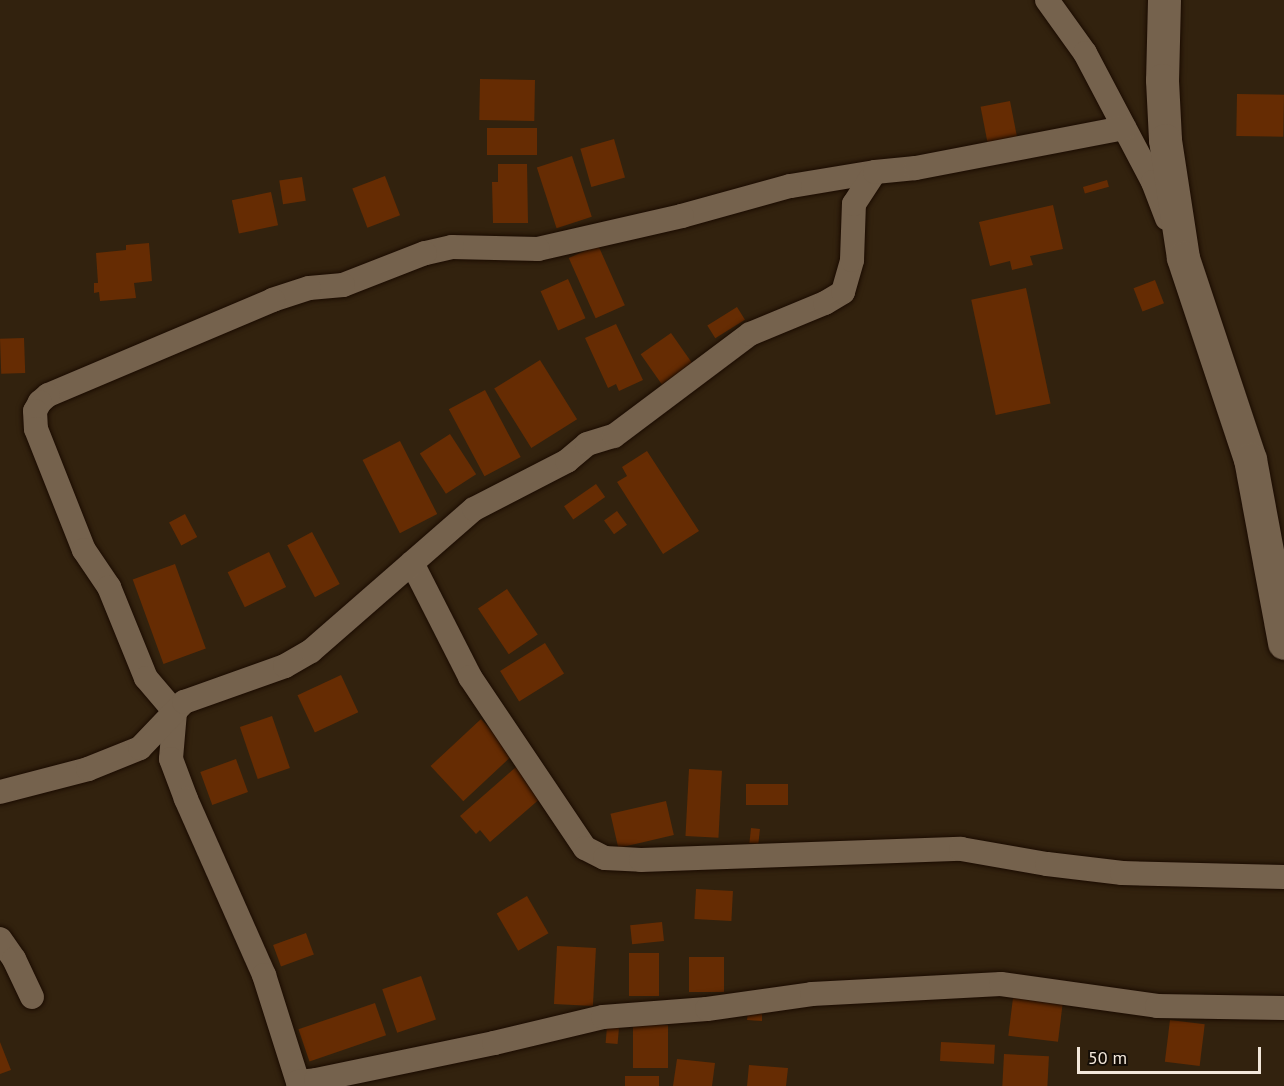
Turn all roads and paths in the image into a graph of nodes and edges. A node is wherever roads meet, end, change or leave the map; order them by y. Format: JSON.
{"nodes":[{"id":1,"x":1047,"y":0,"type":"edge"},
{"id":2,"x":1164,"y":0,"type":"edge"},
{"id":3,"x":1124,"y":128,"type":"junction"},
{"id":4,"x":875,"y":172,"type":"junction"},
{"id":5,"x":1183,"y":258,"type":"junction"},
{"id":6,"x":412,"y":563,"type":"junction"},
{"id":7,"x":1284,"y":643,"type":"edge"},
{"id":8,"x":175,"y":712,"type":"junction"},
{"id":9,"x":0,"y":792,"type":"edge"},
{"id":10,"x":1284,"y":877,"type":"edge"},
{"id":11,"x":0,"y":939,"type":"edge"},
{"id":12,"x":32,"y":997,"type":"dead end"},
{"id":13,"x":1284,"y":1008,"type":"edge"},
{"id":14,"x":298,"y":1084,"type":"edge"}],
"edges":[{"from":1,"to":3,"type":"street"},
{"from":2,"to":5,"type":"main road"},
{"from":3,"to":4,"type":"street"},
{"from":3,"to":5,"type":"street"},
{"from":4,"to":6,"type":"street"},
{"from":4,"to":8,"type":"street"},
{"from":5,"to":7,"type":"main road"},
{"from":6,"to":8,"type":"street"},
{"from":6,"to":10,"type":"street"},
{"from":8,"to":9,"type":"street"},
{"from":8,"to":14,"type":"street"},
{"from":11,"to":12,"type":"street"},
{"from":13,"to":14,"type":"street"}]}
